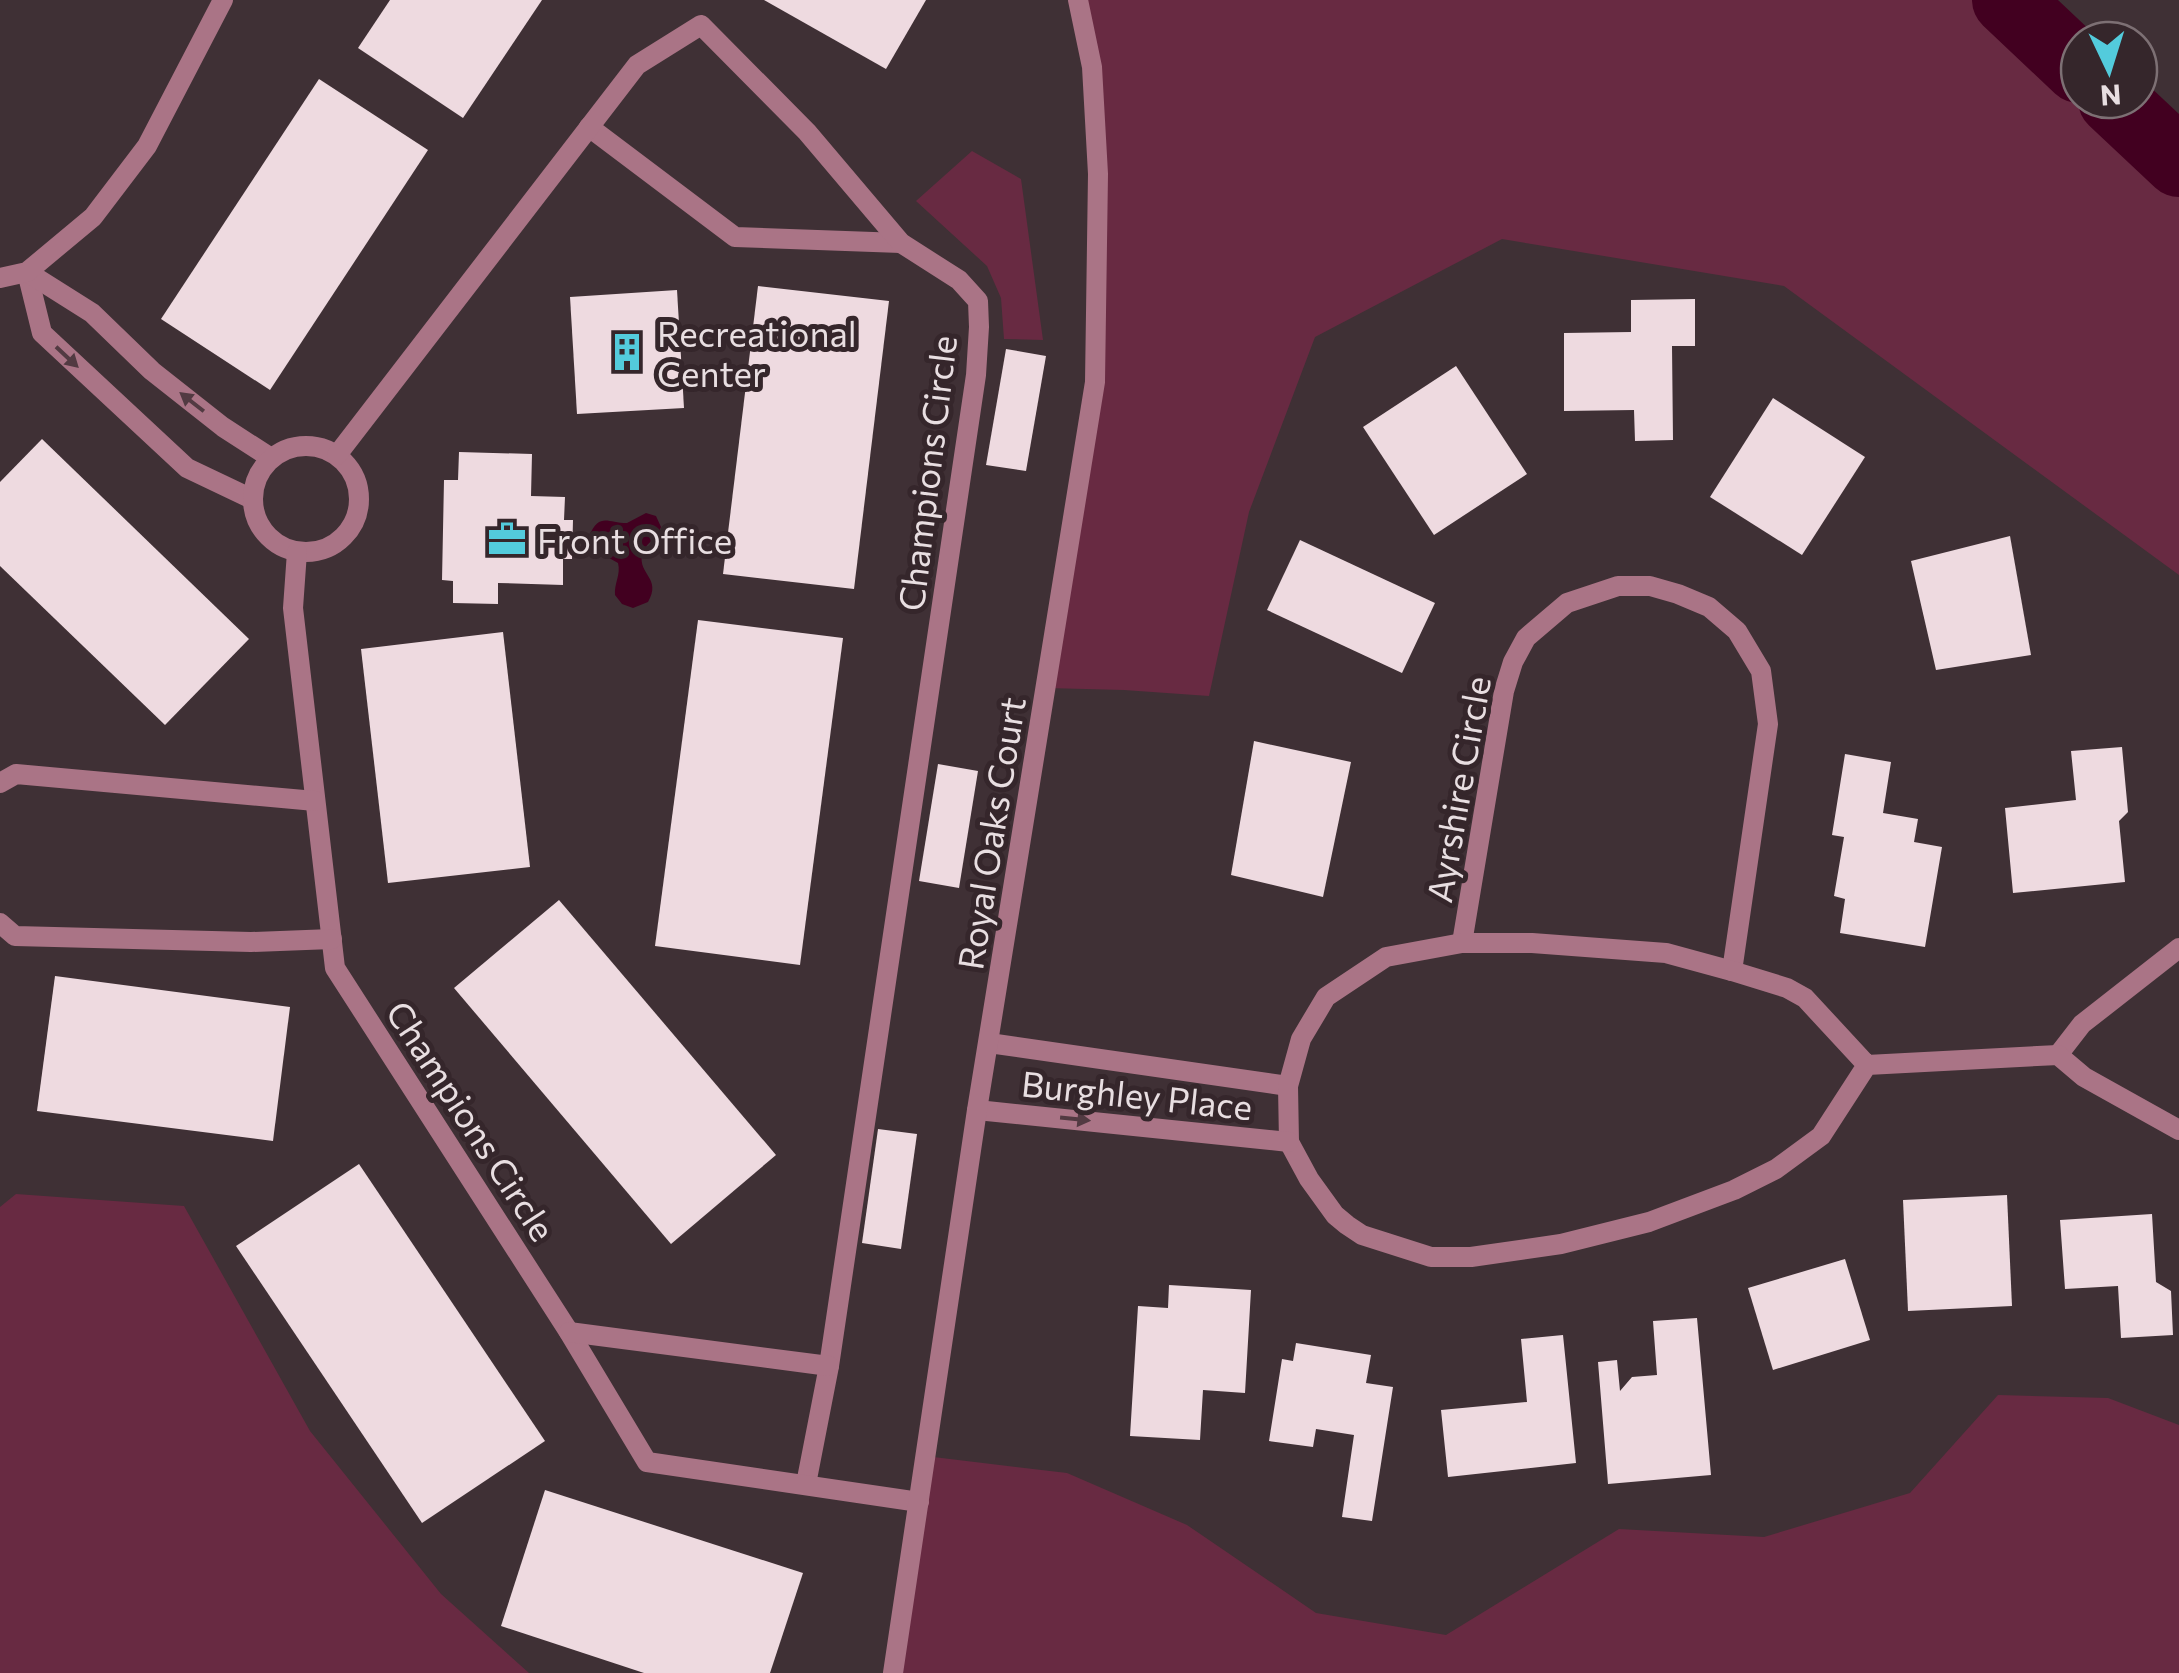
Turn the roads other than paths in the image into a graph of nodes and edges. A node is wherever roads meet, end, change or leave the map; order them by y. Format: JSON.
{"nodes":[{"id":1,"x":223,"y":0,"type":"edge"},
{"id":2,"x":1078,"y":0,"type":"edge"},
{"id":3,"x":589,"y":127,"type":"junction"},
{"id":4,"x":901,"y":243,"type":"junction"},
{"id":5,"x":27,"y":272,"type":"junction"},
{"id":6,"x":0,"y":278,"type":"edge"},
{"id":7,"x":337,"y":455,"type":"junction"},
{"id":8,"x":271,"y":458,"type":"junction"},
{"id":9,"x":252,"y":499,"type":"junction"},
{"id":10,"x":298,"y":552,"type":"junction"},
{"id":11,"x":0,"y":783,"type":"edge"},
{"id":12,"x":315,"y":801,"type":"junction"},
{"id":13,"x":0,"y":923,"type":"edge"},
{"id":14,"x":332,"y":939,"type":"junction"},
{"id":15,"x":1462,"y":942,"type":"junction"},
{"id":16,"x":2179,"y":948,"type":"edge"},
{"id":17,"x":1732,"y":971,"type":"junction"},
{"id":18,"x":989,"y":1043,"type":"junction"},
{"id":19,"x":2058,"y":1055,"type":"junction"},
{"id":20,"x":1867,"y":1065,"type":"junction"},
{"id":21,"x":1288,"y":1086,"type":"junction"},
{"id":22,"x":978,"y":1110,"type":"junction"},
{"id":23,"x":2179,"y":1130,"type":"edge"},
{"id":24,"x":1290,"y":1142,"type":"junction"},
{"id":25,"x":569,"y":1332,"type":"junction"},
{"id":26,"x":829,"y":1366,"type":"junction"},
{"id":27,"x":806,"y":1484,"type":"junction"},
{"id":28,"x":919,"y":1502,"type":"junction"},
{"id":29,"x":893,"y":1673,"type":"edge"}],
"edges":[{"from":1,"to":5,"type":"street"},
{"from":2,"to":18,"type":"street","name":"Royal Oaks Court"},
{"from":3,"to":4,"type":"street"},
{"from":3,"to":4,"type":"street","name":"Champions Circle"},
{"from":3,"to":7,"type":"street","name":"Champions Circle"},
{"from":4,"to":26,"type":"street","name":"Champions Circle"},
{"from":5,"to":6,"type":"street"},
{"from":8,"to":5,"type":"street","one_way":true},
{"from":5,"to":9,"type":"street","one_way":true},
{"from":7,"to":8,"type":"street"},
{"from":7,"to":10,"type":"street"},
{"from":8,"to":9,"type":"street"},
{"from":9,"to":10,"type":"street"},
{"from":10,"to":12,"type":"street","name":"Champions Circle"},
{"from":11,"to":12,"type":"street"},
{"from":12,"to":14,"type":"street","name":"Champions Circle"},
{"from":13,"to":14,"type":"street"},
{"from":14,"to":25,"type":"street","name":"Champions Circle"},
{"from":15,"to":17,"type":"street","name":"Burghley Place"},
{"from":15,"to":17,"type":"street","name":"Ayrshire Circle"},
{"from":15,"to":21,"type":"street","name":"Burghley Place"},
{"from":16,"to":19,"type":"street"},
{"from":17,"to":20,"type":"street","name":"Burghley Place"},
{"from":18,"to":21,"type":"street","name":"Burghley Place"},
{"from":18,"to":22,"type":"street","name":"Royal Oaks Court"},
{"from":19,"to":20,"type":"street"},
{"from":19,"to":23,"type":"street"},
{"from":20,"to":24,"type":"street","name":"Burghley Place"},
{"from":21,"to":24,"type":"street","name":"Burghley Place"},
{"from":22,"to":24,"type":"street","name":"Burghley Place","one_way":true},
{"from":22,"to":28,"type":"street","name":"Royal Oaks Court"},
{"from":25,"to":26,"type":"street"},
{"from":25,"to":27,"type":"street","name":"Champions Circle"},
{"from":26,"to":27,"type":"street","name":"Champions Circle"},
{"from":27,"to":28,"type":"street","name":"Champions Circle"},
{"from":28,"to":29,"type":"street","name":"Royal Oaks Court"}]}
